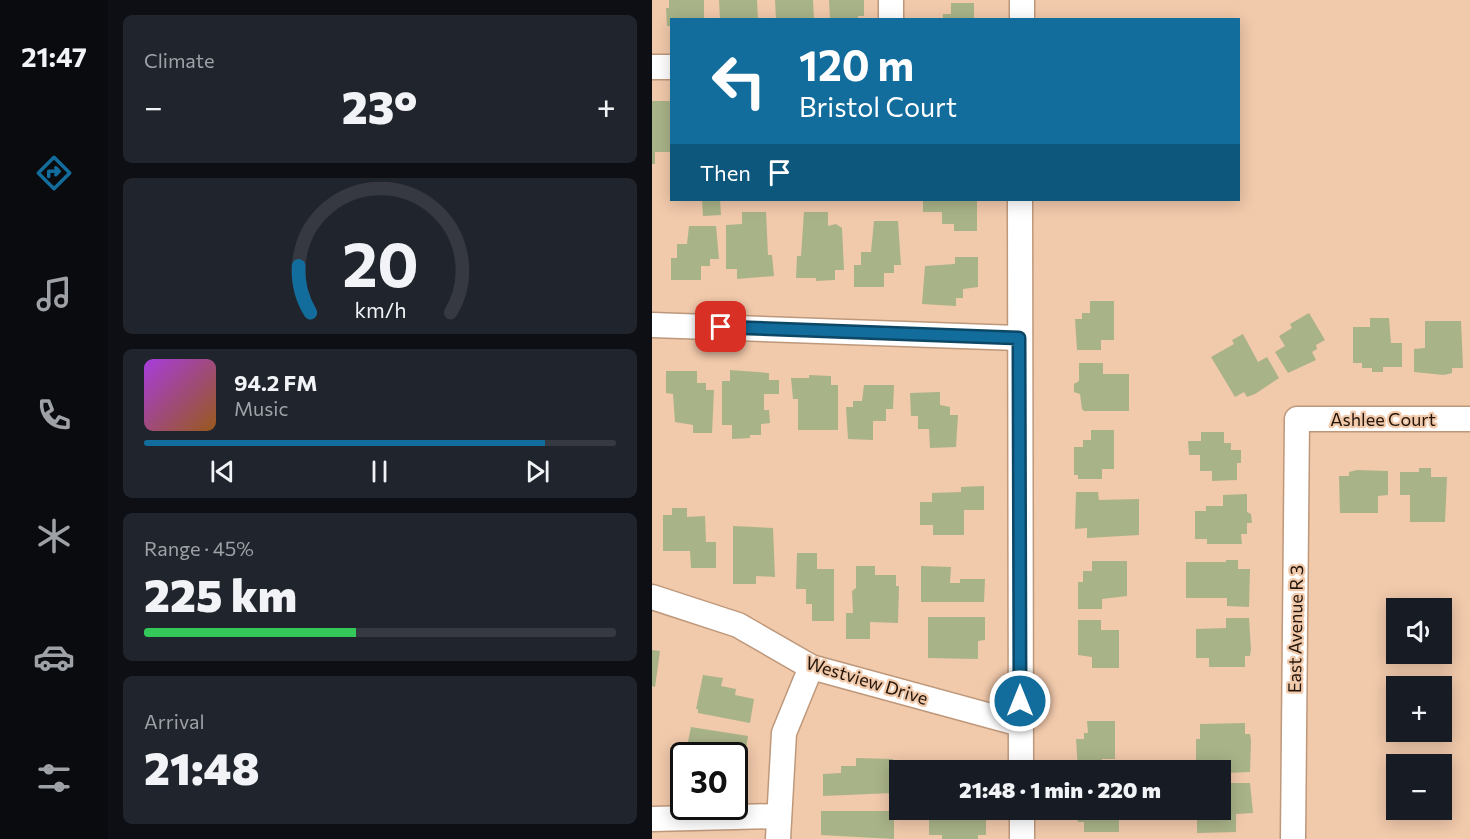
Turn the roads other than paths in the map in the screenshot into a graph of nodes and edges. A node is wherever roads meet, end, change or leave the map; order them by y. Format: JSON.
{"nodes":[{"id":1,"x":891,"y":0,"type":"edge"},
{"id":2,"x":1022,"y":0,"type":"edge"},
{"id":3,"x":891,"y":18,"type":"edge"},
{"id":4,"x":1022,"y":18,"type":"edge"},
{"id":5,"x":670,"y":66,"type":"edge"},
{"id":6,"x":652,"y":67,"type":"edge"},
{"id":7,"x":1020,"y":201,"type":"edge"},
{"id":8,"x":652,"y":325,"type":"edge"},
{"id":9,"x":1019,"y":338,"type":"junction"},
{"id":10,"x":1470,"y":419,"type":"edge"},
{"id":11,"x":1297,"y":420,"type":"joint"},
{"id":12,"x":652,"y":597,"type":"edge"},
{"id":13,"x":811,"y":667,"type":"junction"},
{"id":14,"x":1020,"y":724,"type":"junction"},
{"id":15,"x":1021,"y":760,"type":"edge"},
{"id":16,"x":652,"y":819,"type":"edge"},
{"id":17,"x":1022,"y":820,"type":"edge"},
{"id":18,"x":778,"y":828,"type":"edge"},
{"id":19,"x":1022,"y":839,"type":"edge"},
{"id":20,"x":1293,"y":839,"type":"edge"}],
"edges":[{"from":1,"to":3,"type":"street"},
{"from":2,"to":4,"type":"street"},
{"from":5,"to":6,"type":"street"},
{"from":7,"to":9,"type":"street"},
{"from":8,"to":9,"type":"street"},
{"from":9,"to":14,"type":"street"},
{"from":10,"to":11,"type":"street","name":"Ashlee Court"},
{"from":11,"to":20,"type":"street","name":"East Avenue R 3"},
{"from":12,"to":13,"type":"street","name":"Westview Drive"},
{"from":13,"to":14,"type":"street","name":"Westview Drive"},
{"from":13,"to":18,"type":"street"},
{"from":14,"to":15,"type":"street"},
{"from":16,"to":18,"type":"street"},
{"from":17,"to":19,"type":"street"}]}
